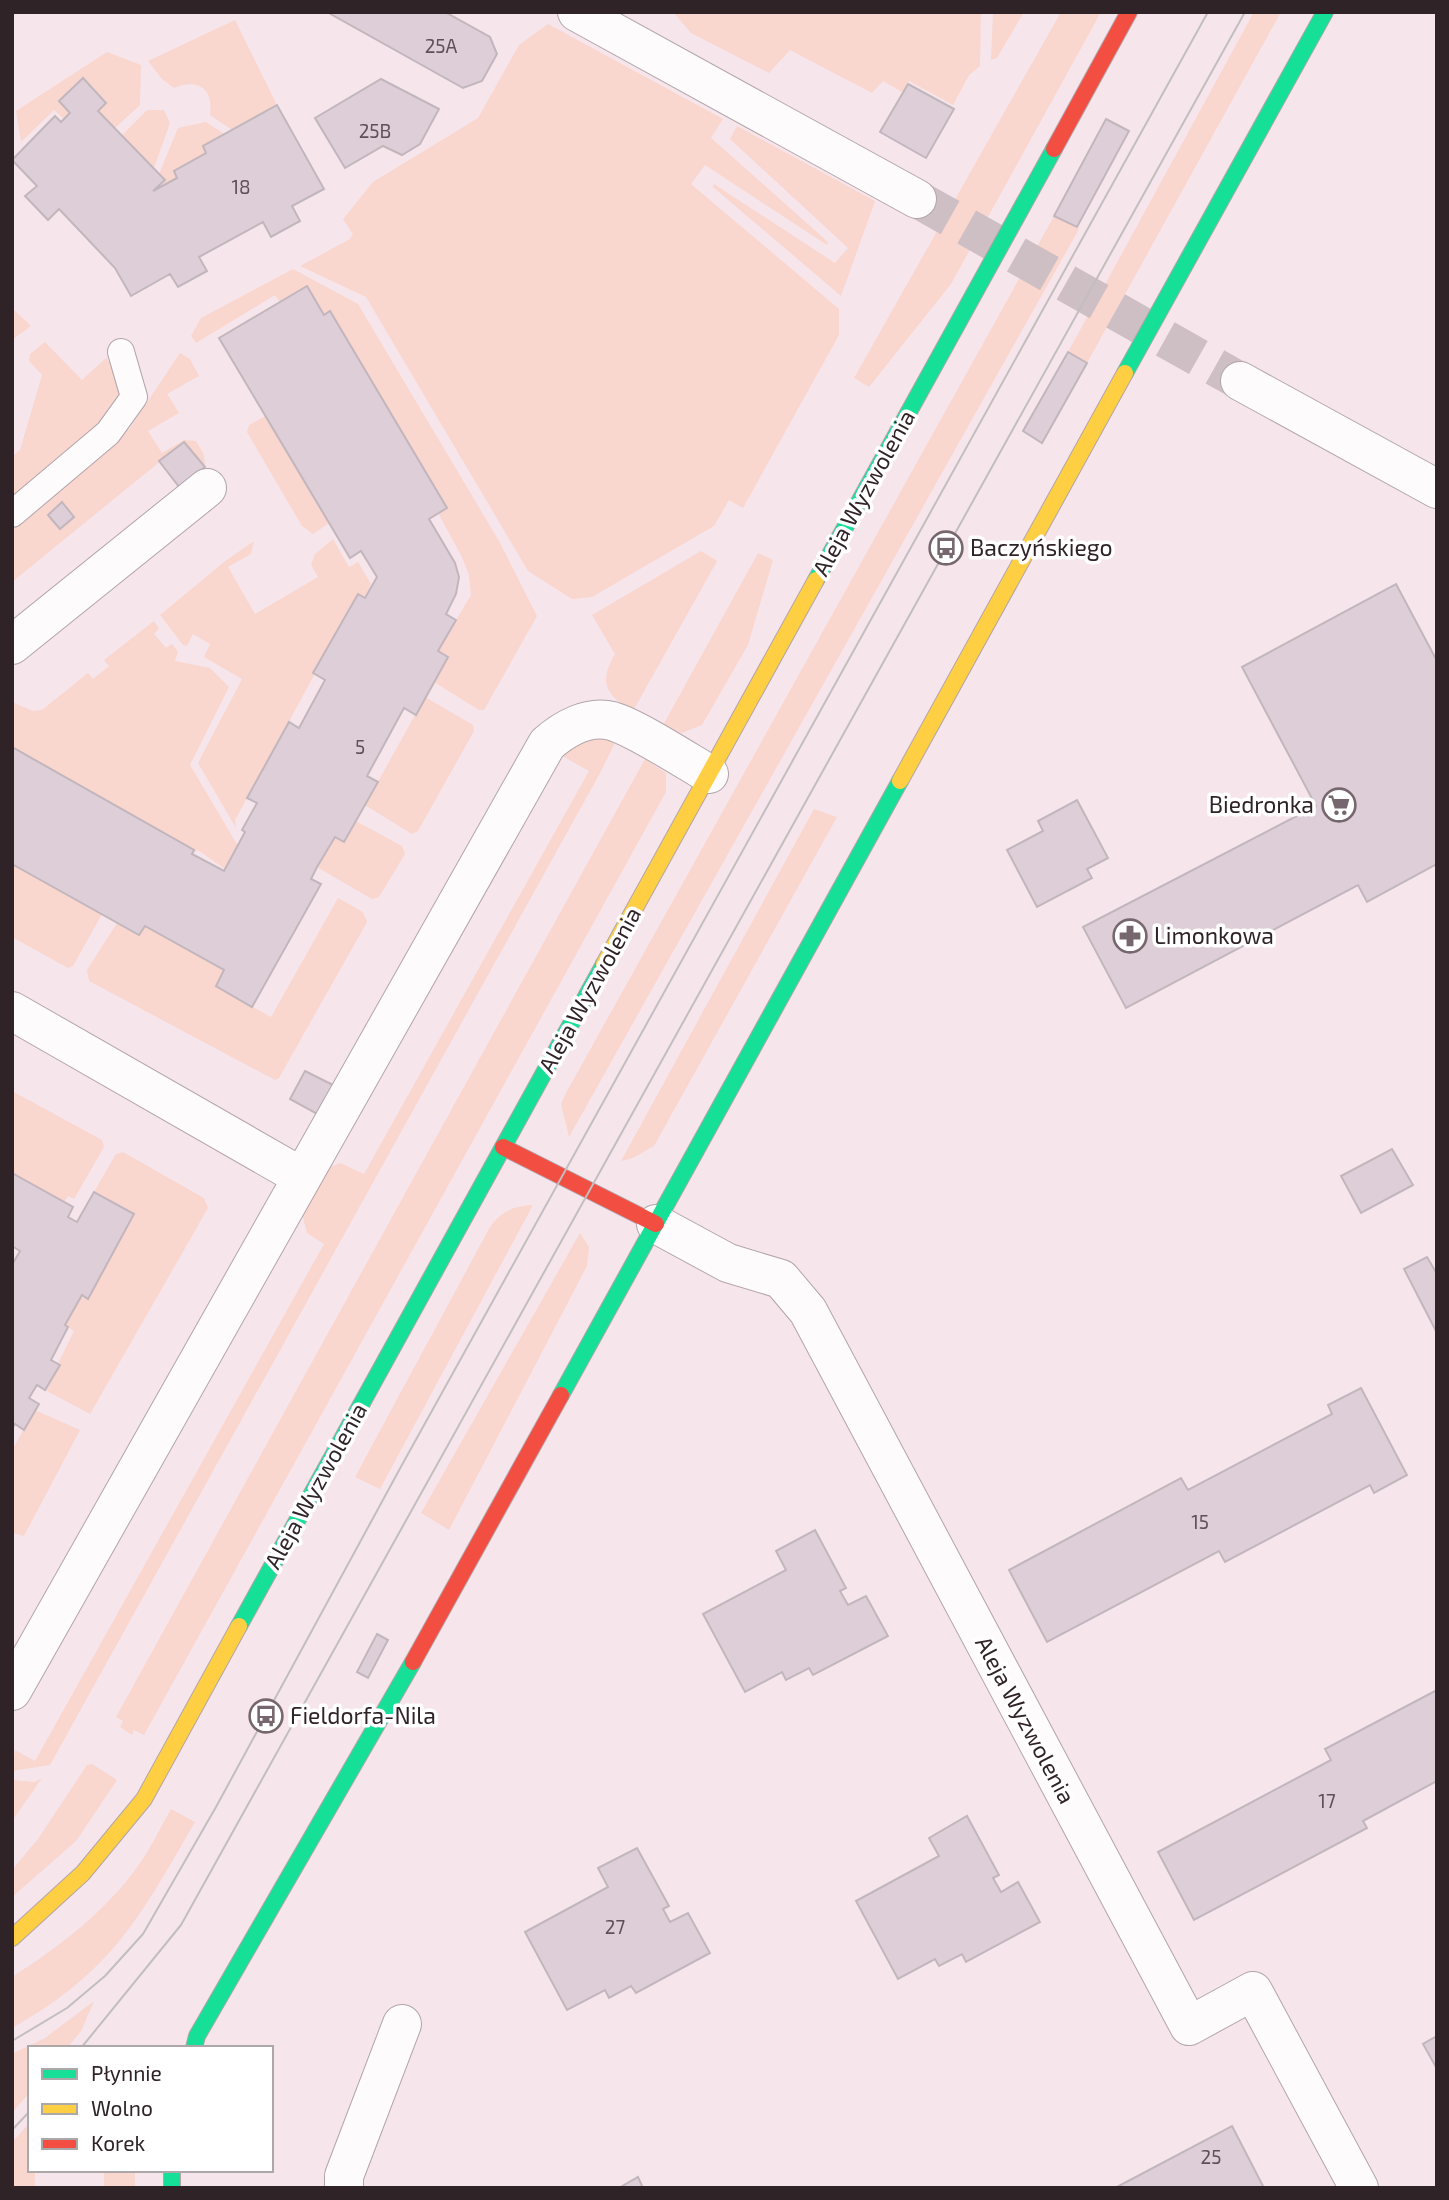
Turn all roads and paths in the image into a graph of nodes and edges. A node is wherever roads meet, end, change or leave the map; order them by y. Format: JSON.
{"nodes":[{"id":1,"x":577,"y":12,"type":"edge"},
{"id":2,"x":1129,"y":12,"type":"edge"},
{"id":3,"x":1325,"y":12,"type":"edge"},
{"id":4,"x":917,"y":199,"type":"tunnel mouth"},
{"id":5,"x":121,"y":352,"type":"dead end"},
{"id":6,"x":1240,"y":381,"type":"tunnel mouth"},
{"id":7,"x":207,"y":488,"type":"dead end"},
{"id":8,"x":1437,"y":489,"type":"edge"},
{"id":9,"x":12,"y":514,"type":"edge"},
{"id":10,"x":12,"y":645,"type":"edge"},
{"id":11,"x":709,"y":774,"type":"junction"},
{"id":12,"x":12,"y":1011,"type":"edge"},
{"id":13,"x":503,"y":1147,"type":"junction"},
{"id":14,"x":302,"y":1177,"type":"junction"},
{"id":15,"x":656,"y":1224,"type":"junction"},
{"id":16,"x":12,"y":1691,"type":"edge"},
{"id":17,"x":12,"y":1938,"type":"edge"},
{"id":18,"x":402,"y":2024,"type":"dead end"},
{"id":19,"x":194,"y":2046,"type":"edge"},
{"id":20,"x":344,"y":2188,"type":"edge"},
{"id":21,"x":1359,"y":2188,"type":"edge"}],
"edges":[{"from":1,"to":4,"type":"street"},
{"from":2,"to":11,"type":"main road","name":"Aleja Wyzwolenia"},
{"from":3,"to":15,"type":"main road"},
{"from":5,"to":9,"type":"lane"},
{"from":6,"to":8,"type":"street"},
{"from":7,"to":10,"type":"street"},
{"from":11,"to":13,"type":"main road","name":"Aleja Wyzwolenia"},
{"from":11,"to":14,"type":"street"},
{"from":12,"to":14,"type":"street"},
{"from":13,"to":15,"type":"main road"},
{"from":13,"to":17,"type":"main road","name":"Aleja Wyzwolenia"},
{"from":14,"to":16,"type":"street"},
{"from":15,"to":19,"type":"main road"},
{"from":15,"to":21,"type":"street","name":"Aleja Wyzwolenia"},
{"from":18,"to":20,"type":"street"}]}
